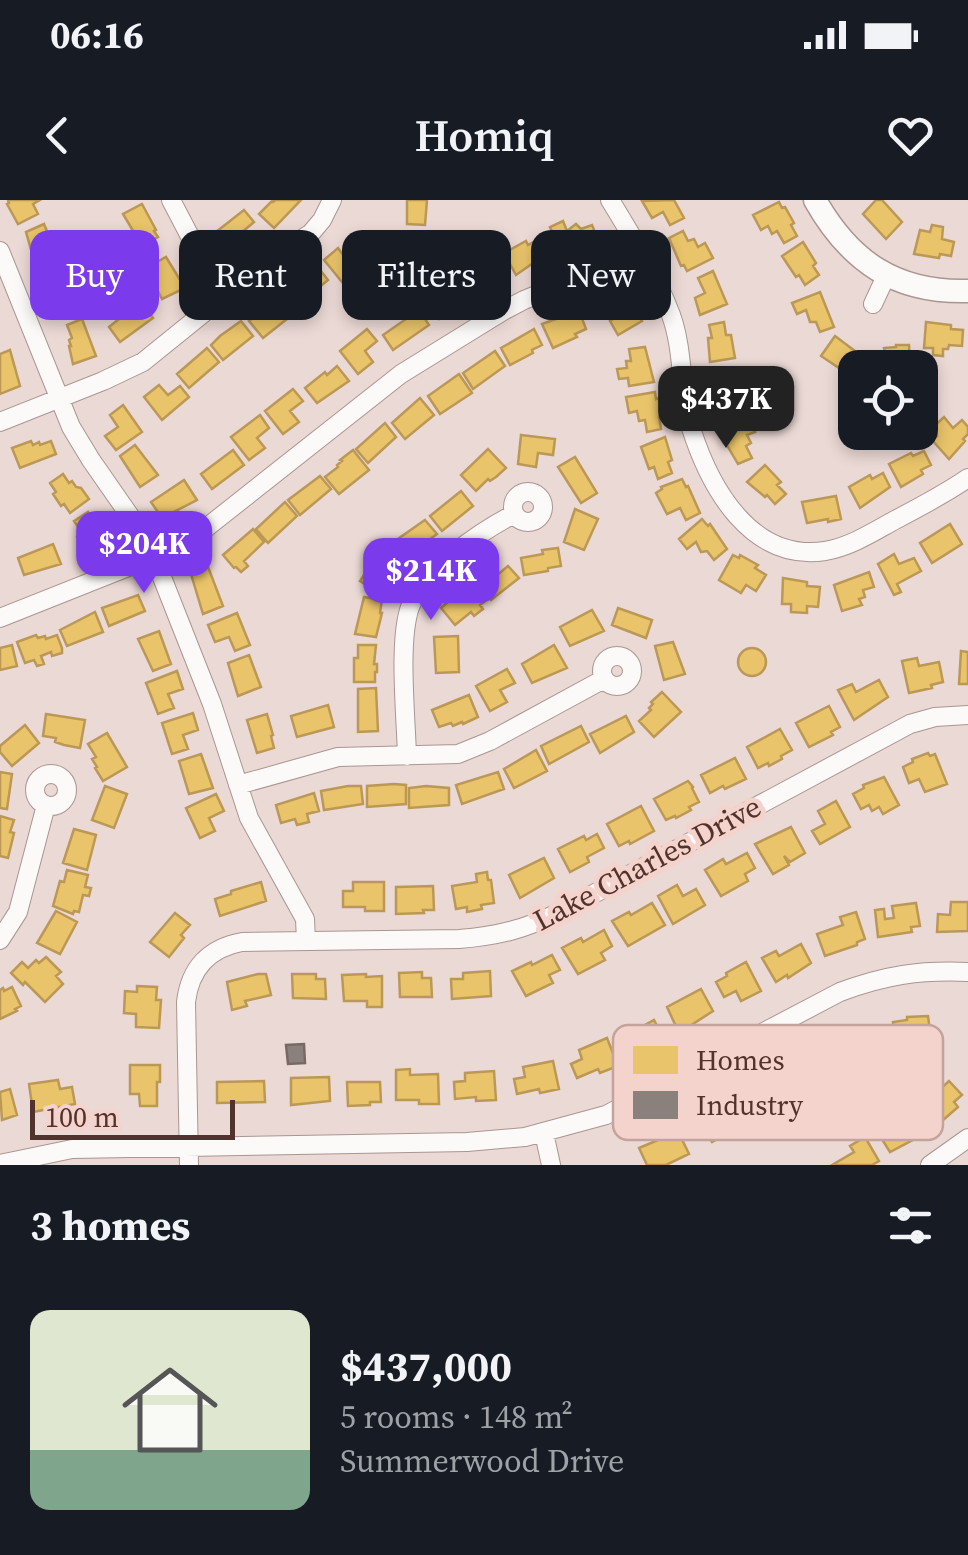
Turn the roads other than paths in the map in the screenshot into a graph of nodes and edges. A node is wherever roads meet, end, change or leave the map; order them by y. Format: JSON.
{"nodes":[{"id":1,"x":171,"y":200,"type":"edge"},
{"id":2,"x":332,"y":200,"type":"edge"},
{"id":3,"x":610,"y":200,"type":"edge"},
{"id":4,"x":815,"y":200,"type":"edge"},
{"id":5,"x":187,"y":230,"type":"edge"},
{"id":6,"x":314,"y":230,"type":"edge"},
{"id":7,"x":627,"y":230,"type":"edge"},
{"id":8,"x":0,"y":250,"type":"edge"},
{"id":9,"x":886,"y":276,"type":"junction"},
{"id":10,"x":968,"y":291,"type":"edge"},
{"id":11,"x":531,"y":297,"type":"edge"},
{"id":12,"x":873,"y":304,"type":"dead end"},
{"id":13,"x":671,"y":316,"type":"edge"},
{"id":14,"x":194,"y":320,"type":"edge"},
{"id":15,"x":59,"y":398,"type":"junction"},
{"id":16,"x":0,"y":422,"type":"edge"},
{"id":17,"x":968,"y":478,"type":"edge"},
{"id":18,"x":514,"y":514,"type":"dead end"},
{"id":19,"x":154,"y":558,"type":"junction"},
{"id":20,"x":0,"y":618,"type":"edge"},
{"id":21,"x":604,"y":680,"type":"dead end"},
{"id":22,"x":968,"y":715,"type":"edge"},
{"id":23,"x":407,"y":756,"type":"junction"},
{"id":24,"x":238,"y":785,"type":"junction"},
{"id":25,"x":46,"y":806,"type":"dead end"},
{"id":26,"x":0,"y":940,"type":"edge"},
{"id":27,"x":306,"y":941,"type":"junction"},
{"id":28,"x":968,"y":972,"type":"edge"},
{"id":29,"x":777,"y":1025,"type":"edge"},
{"id":30,"x":613,"y":1111,"type":"edge"},
{"id":31,"x":544,"y":1133,"type":"junction"},
{"id":32,"x":968,"y":1138,"type":"edge"},
{"id":33,"x":188,"y":1155,"type":"edge"},
{"id":34,"x":0,"y":1164,"type":"edge"},
{"id":35,"x":551,"y":1165,"type":"edge"},
{"id":36,"x":930,"y":1165,"type":"edge"}],
"edges":[{"from":1,"to":5,"type":"street"},
{"from":2,"to":6,"type":"street"},
{"from":3,"to":7,"type":"street"},
{"from":4,"to":9,"type":"main road"},
{"from":8,"to":15,"type":"street"},
{"from":9,"to":10,"type":"main road"},
{"from":9,"to":12,"type":"street"},
{"from":11,"to":19,"type":"street"},
{"from":13,"to":17,"type":"street"},
{"from":14,"to":15,"type":"street"},
{"from":15,"to":16,"type":"street"},
{"from":15,"to":19,"type":"street"},
{"from":18,"to":23,"type":"street"},
{"from":19,"to":20,"type":"street"},
{"from":19,"to":24,"type":"street"},
{"from":21,"to":23,"type":"street"},
{"from":22,"to":27,"type":"street","name":"Lake Charles Drive"},
{"from":23,"to":24,"type":"street"},
{"from":24,"to":27,"type":"street"},
{"from":25,"to":26,"type":"street"},
{"from":27,"to":33,"type":"street","name":"Lake Charles Drive"},
{"from":28,"to":29,"type":"street"},
{"from":30,"to":31,"type":"street"},
{"from":31,"to":33,"type":"street"},
{"from":31,"to":35,"type":"street"},
{"from":32,"to":36,"type":"street"},
{"from":33,"to":34,"type":"street"}]}
